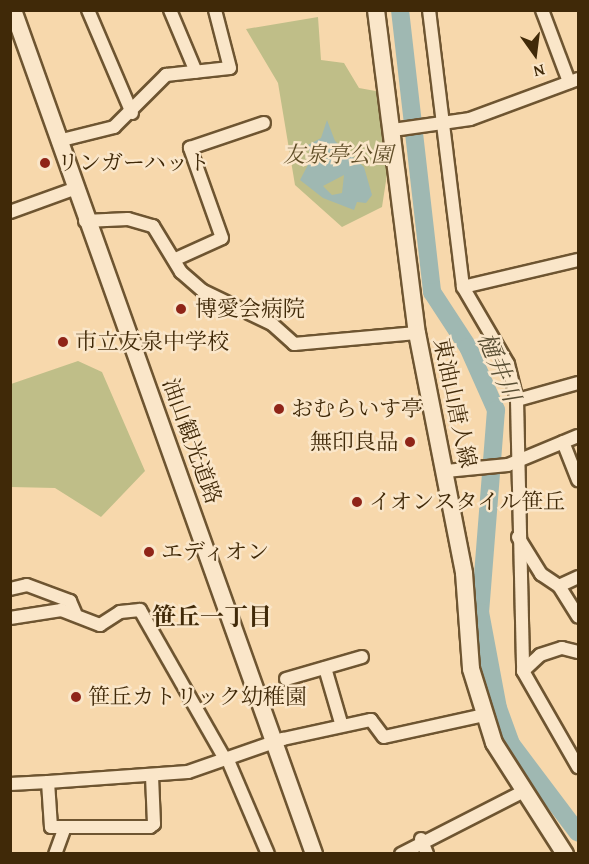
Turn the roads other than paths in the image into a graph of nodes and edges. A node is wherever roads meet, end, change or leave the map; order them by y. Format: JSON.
{"nodes":[{"id":1,"x":14,"y":10,"type":"edge"},
{"id":2,"x":88,"y":10,"type":"edge"},
{"id":3,"x":170,"y":10,"type":"edge"},
{"id":4,"x":215,"y":10,"type":"edge"},
{"id":5,"x":376,"y":10,"type":"edge"},
{"id":6,"x":429,"y":10,"type":"edge"},
{"id":7,"x":542,"y":10,"type":"edge"},
{"id":8,"x":196,"y":72,"type":"junction"},
{"id":9,"x":574,"y":81,"type":"edge"},
{"id":10,"x":132,"y":113,"type":"junction"},
{"id":11,"x":264,"y":123,"type":"dead end"},
{"id":12,"x":442,"y":124,"type":"junction"},
{"id":13,"x":395,"y":129,"type":"junction"},
{"id":14,"x":58,"y":141,"type":"junction"},
{"id":15,"x":74,"y":189,"type":"junction"},
{"id":16,"x":10,"y":212,"type":"edge"},
{"id":17,"x":85,"y":221,"type":"junction"},
{"id":18,"x":178,"y":258,"type":"junction"},
{"id":19,"x":579,"y":260,"type":"edge"},
{"id":20,"x":463,"y":286,"type":"junction"},
{"id":21,"x":417,"y":333,"type":"junction"},
{"id":22,"x":579,"y":383,"type":"edge"},
{"id":23,"x":517,"y":400,"type":"junction"},
{"id":24,"x":579,"y":436,"type":"edge"},
{"id":25,"x":563,"y":442,"type":"junction"},
{"id":26,"x":513,"y":463,"type":"junction"},
{"id":27,"x":452,"y":472,"type":"junction"},
{"id":28,"x":579,"y":480,"type":"edge"},
{"id":29,"x":517,"y":536,"type":"junction"},
{"id":30,"x":579,"y":577,"type":"edge"},
{"id":31,"x":559,"y":586,"type":"junction"},
{"id":32,"x":10,"y":589,"type":"edge"},
{"id":33,"x":75,"y":613,"type":"junction"},
{"id":34,"x":579,"y":616,"type":"edge"},
{"id":35,"x":10,"y":618,"type":"edge"},
{"id":36,"x":579,"y":652,"type":"edge"},
{"id":37,"x":362,"y":657,"type":"dead end"},
{"id":38,"x":325,"y":668,"type":"junction"},
{"id":39,"x":523,"y":671,"type":"junction"},
{"id":40,"x":286,"y":679,"type":"dead end"},
{"id":41,"x":484,"y":715,"type":"junction"},
{"id":42,"x":342,"y":726,"type":"junction"},
{"id":43,"x":274,"y":743,"type":"junction"},
{"id":44,"x":226,"y":759,"type":"junction"},
{"id":45,"x":579,"y":767,"type":"edge"},
{"id":46,"x":152,"y":777,"type":"junction"},
{"id":47,"x":48,"y":782,"type":"junction"},
{"id":48,"x":10,"y":784,"type":"edge"},
{"id":49,"x":526,"y":790,"type":"junction"},
{"id":50,"x":65,"y":827,"type":"junction"},
{"id":51,"x":421,"y":839,"type":"junction"},
{"id":52,"x":55,"y":854,"type":"edge"},
{"id":53,"x":268,"y":854,"type":"edge"},
{"id":54,"x":314,"y":854,"type":"edge"},
{"id":55,"x":401,"y":854,"type":"edge"},
{"id":56,"x":427,"y":854,"type":"edge"},
{"id":57,"x":565,"y":854,"type":"edge"}],
"edges":[{"from":1,"to":14,"type":"street","name":"油山観光道路"},
{"from":2,"to":10,"type":"street"},
{"from":3,"to":8,"type":"street"},
{"from":4,"to":8,"type":"street"},
{"from":5,"to":13,"type":"street","name":"東油山唐人線"},
{"from":6,"to":12,"type":"street"},
{"from":7,"to":9,"type":"street"},
{"from":8,"to":10,"type":"street"},
{"from":9,"to":12,"type":"street"},
{"from":10,"to":14,"type":"street"},
{"from":11,"to":18,"type":"street"},
{"from":12,"to":13,"type":"street"},
{"from":12,"to":20,"type":"street"},
{"from":13,"to":21,"type":"street","name":"東油山唐人線"},
{"from":14,"to":15,"type":"street","name":"油山観光道路"},
{"from":15,"to":16,"type":"street"},
{"from":15,"to":17,"type":"street","name":"油山観光道路"},
{"from":17,"to":18,"type":"street"},
{"from":17,"to":43,"type":"street","name":"油山観光道路"},
{"from":18,"to":21,"type":"street"},
{"from":19,"to":20,"type":"street"},
{"from":20,"to":23,"type":"street"},
{"from":21,"to":27,"type":"street","name":"東油山唐人線"},
{"from":22,"to":23,"type":"street"},
{"from":23,"to":26,"type":"street"},
{"from":24,"to":25,"type":"street"},
{"from":25,"to":26,"type":"street"},
{"from":25,"to":28,"type":"street"},
{"from":26,"to":27,"type":"street"},
{"from":26,"to":29,"type":"street"},
{"from":27,"to":41,"type":"street","name":"東油山唐人線"},
{"from":29,"to":31,"type":"street"},
{"from":29,"to":39,"type":"street"},
{"from":30,"to":31,"type":"street"},
{"from":31,"to":34,"type":"street"},
{"from":32,"to":33,"type":"street"},
{"from":33,"to":35,"type":"street"},
{"from":33,"to":44,"type":"street"},
{"from":36,"to":39,"type":"street"},
{"from":37,"to":38,"type":"street"},
{"from":38,"to":40,"type":"street"},
{"from":38,"to":42,"type":"street"},
{"from":39,"to":45,"type":"street"},
{"from":41,"to":42,"type":"street"},
{"from":41,"to":49,"type":"street","name":"東油山唐人線"},
{"from":42,"to":43,"type":"street"},
{"from":43,"to":44,"type":"street"},
{"from":43,"to":54,"type":"street","name":"油山観光道路"},
{"from":44,"to":46,"type":"street"},
{"from":44,"to":53,"type":"street"},
{"from":46,"to":47,"type":"street"},
{"from":46,"to":50,"type":"street"},
{"from":47,"to":48,"type":"street"},
{"from":47,"to":50,"type":"street"},
{"from":49,"to":51,"type":"street"},
{"from":49,"to":57,"type":"street","name":"東油山唐人線"},
{"from":50,"to":52,"type":"street"},
{"from":51,"to":55,"type":"street"},
{"from":51,"to":56,"type":"street"}]}
